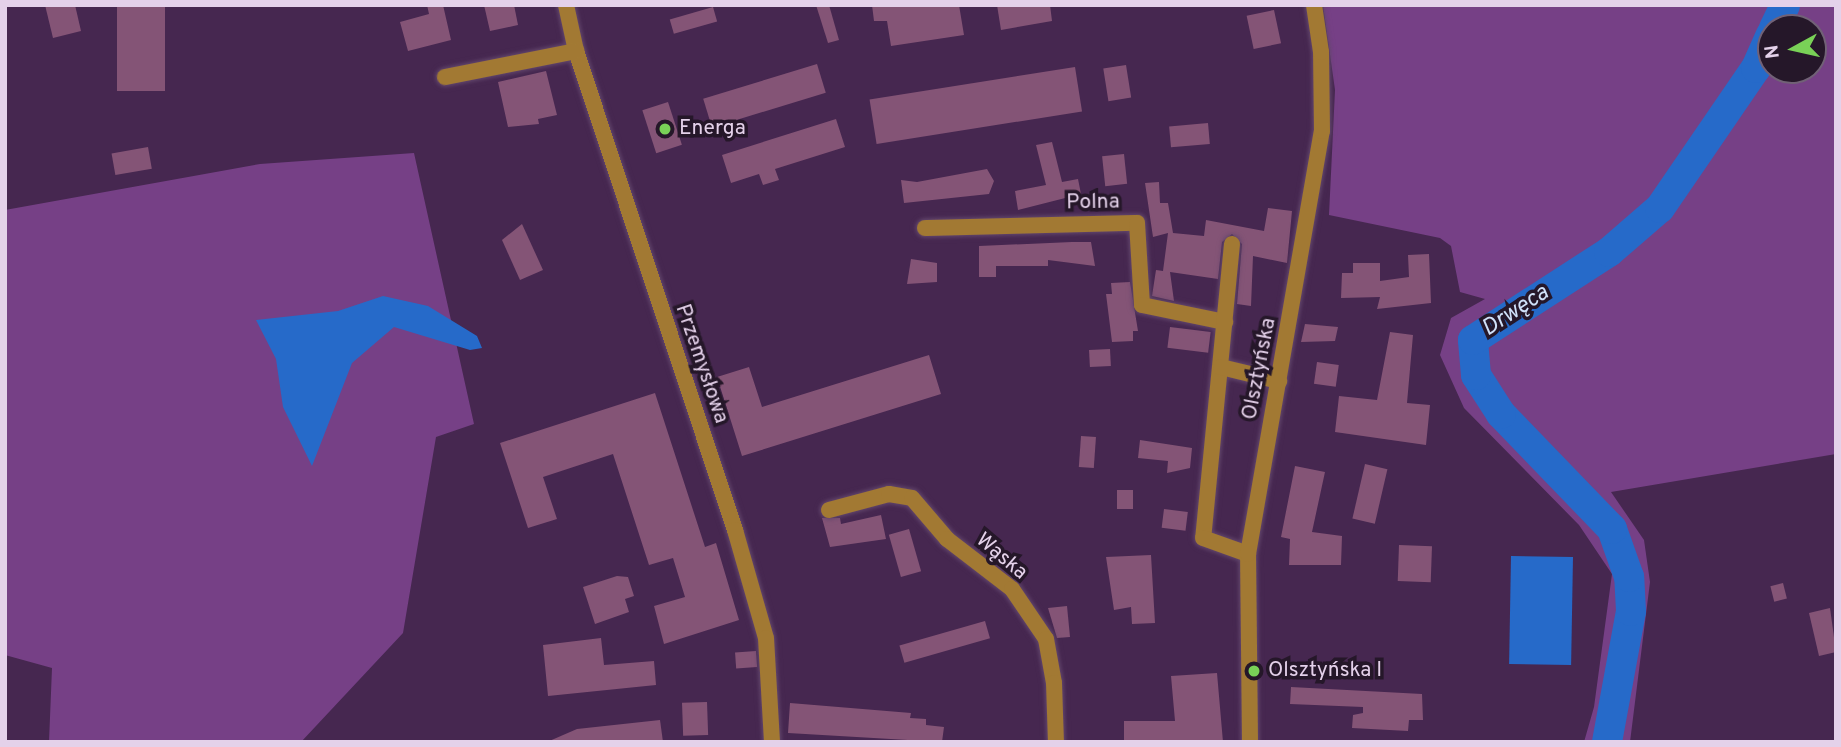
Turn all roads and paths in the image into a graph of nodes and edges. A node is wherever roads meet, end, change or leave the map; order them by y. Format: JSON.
{"nodes":[{"id":1,"x":566,"y":5,"type":"edge"},
{"id":2,"x":1314,"y":5,"type":"edge"},
{"id":3,"x":576,"y":51,"type":"junction"},
{"id":4,"x":445,"y":77,"type":"dead end"},
{"id":5,"x":925,"y":228,"type":"dead end"},
{"id":6,"x":1232,"y":244,"type":"dead end"},
{"id":7,"x":1225,"y":322,"type":"junction"},
{"id":8,"x":1220,"y":367,"type":"junction"},
{"id":9,"x":1279,"y":381,"type":"junction"},
{"id":10,"x":830,"y":510,"type":"dead end"},
{"id":11,"x":1248,"y":554,"type":"junction"},
{"id":12,"x":772,"y":742,"type":"edge"},
{"id":13,"x":1056,"y":742,"type":"edge"},
{"id":14,"x":1250,"y":742,"type":"edge"}],
"edges":[{"from":1,"to":3,"type":"street","name":"Przemysłowa"},
{"from":2,"to":9,"type":"street","name":"Olsztyńska"},
{"from":3,"to":4,"type":"street"},
{"from":3,"to":12,"type":"street","name":"Przemysłowa"},
{"from":5,"to":7,"type":"street","name":"Polna"},
{"from":6,"to":7,"type":"street"},
{"from":7,"to":8,"type":"street"},
{"from":8,"to":9,"type":"street"},
{"from":8,"to":11,"type":"street"},
{"from":9,"to":11,"type":"street","name":"Olsztyńska"},
{"from":10,"to":13,"type":"street","name":"Wąska"},
{"from":11,"to":14,"type":"street","name":"Olsztyńska"}]}
